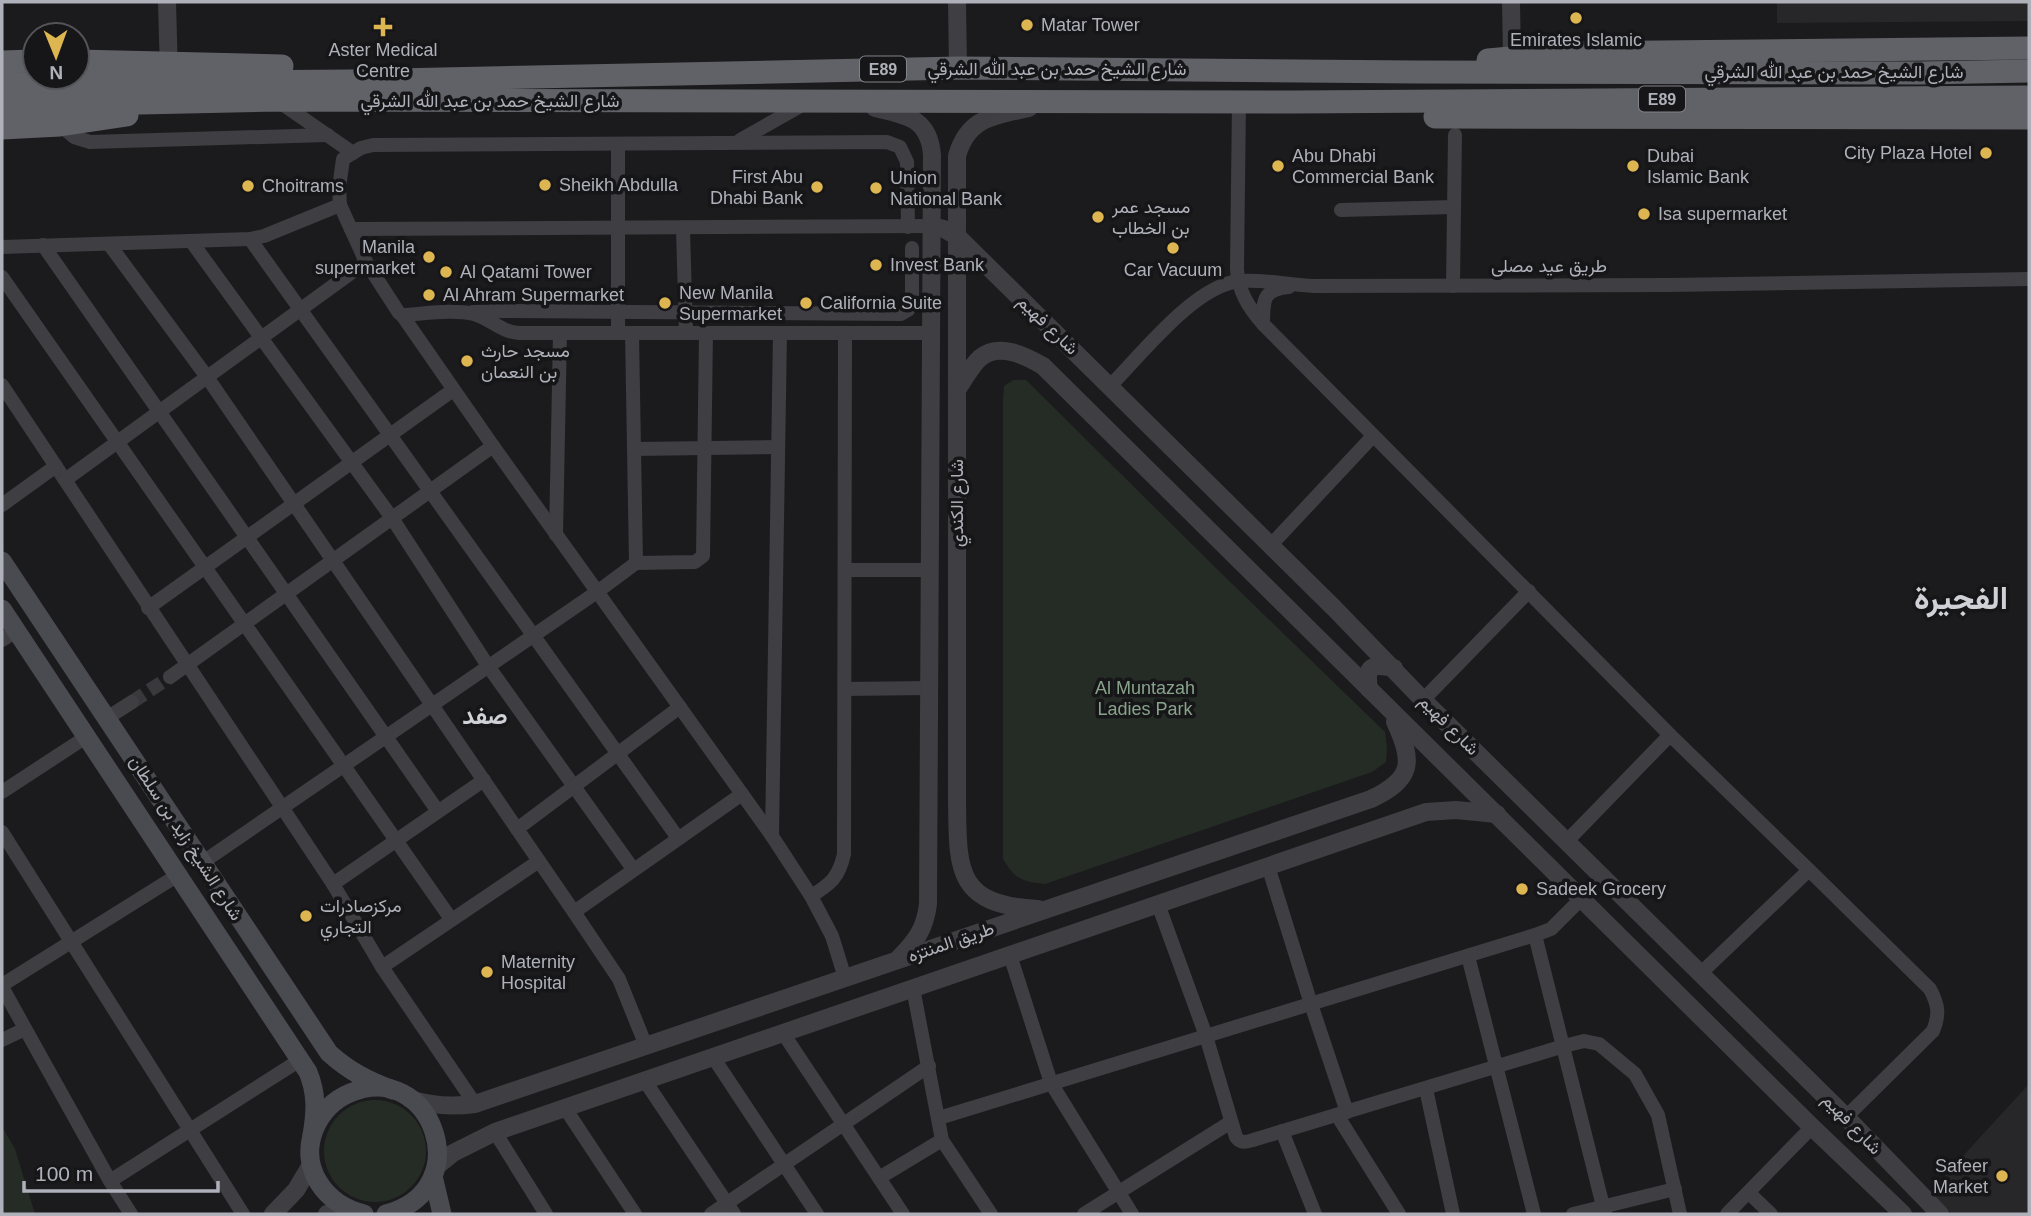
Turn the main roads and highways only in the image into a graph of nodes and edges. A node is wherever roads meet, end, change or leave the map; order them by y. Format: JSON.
{"nodes":[{"id":1,"x":2024,"y":46,"type":"edge"},
{"id":2,"x":21,"y":61,"type":"edge"},
{"id":3,"x":2,"y":62,"type":"edge"},
{"id":4,"x":91,"y":63,"type":"edge"},
{"id":5,"x":2029,"y":71,"type":"edge"},
{"id":6,"x":169,"y":72,"type":"junction"},
{"id":7,"x":1416,"y":72,"type":"junction"},
{"id":8,"x":2,"y":84,"type":"edge"},
{"id":9,"x":184,"y":102,"type":"junction"},
{"id":10,"x":2,"y":106,"type":"edge"},
{"id":11,"x":2028,"y":113,"type":"edge"},
{"id":12,"x":2,"y":128,"type":"edge"},
{"id":13,"x":2,"y":561,"type":"edge"},
{"id":14,"x":2,"y":609,"type":"edge"},
{"id":15,"x":9,"y":635,"type":"edge"},
{"id":16,"x":401,"y":1095,"type":"junction"},
{"id":17,"x":312,"y":1135,"type":"junction"},
{"id":18,"x":435,"y":1171,"type":"junction"},
{"id":19,"x":358,"y":1213,"type":"edge"},
{"id":20,"x":386,"y":1214,"type":"edge"},
{"id":21,"x":442,"y":1214,"type":"edge"}],
"edges":[{"from":1,"to":7,"type":"highway"},
{"from":2,"to":3,"type":"highway"},
{"from":4,"to":6,"type":"highway"},
{"from":5,"to":7,"type":"highway","name":"شارع الشيخ حمد بن عبد الله الشرقي","number":"E89"},
{"from":6,"to":7,"type":"highway","name":"شارع الشيخ حمد بن عبد الله الشرقي","number":"E89"},
{"from":6,"to":8,"type":"highway","name":"شارع الشيخ حمد بن عبد الله الشرقي"},
{"from":9,"to":10,"type":"highway","name":"شارع الشيخ حمد بن عبد الله الشرقي"},
{"from":9,"to":11,"type":"highway","name":"شارع الشيخ حمد بن عبد الله الشرقي","number":"E89"},
{"from":9,"to":12,"type":"highway"},
{"from":13,"to":16,"type":"main road","name":"شارع الشيخ زايد بن سلطان"},
{"from":14,"to":15,"type":"main road","name":"شارع الشيخ زايد بن سلطان"},
{"from":15,"to":17,"type":"main road","name":"شارع الشيخ زايد بن سلطان"},
{"from":16,"to":17,"type":"main road"},
{"from":16,"to":18,"type":"main road"},
{"from":17,"to":19,"type":"main road","name":"شارع الشيخ زايد بن سلطان"},
{"from":18,"to":20,"type":"main road"},
{"from":18,"to":21,"type":"main road"}]}
